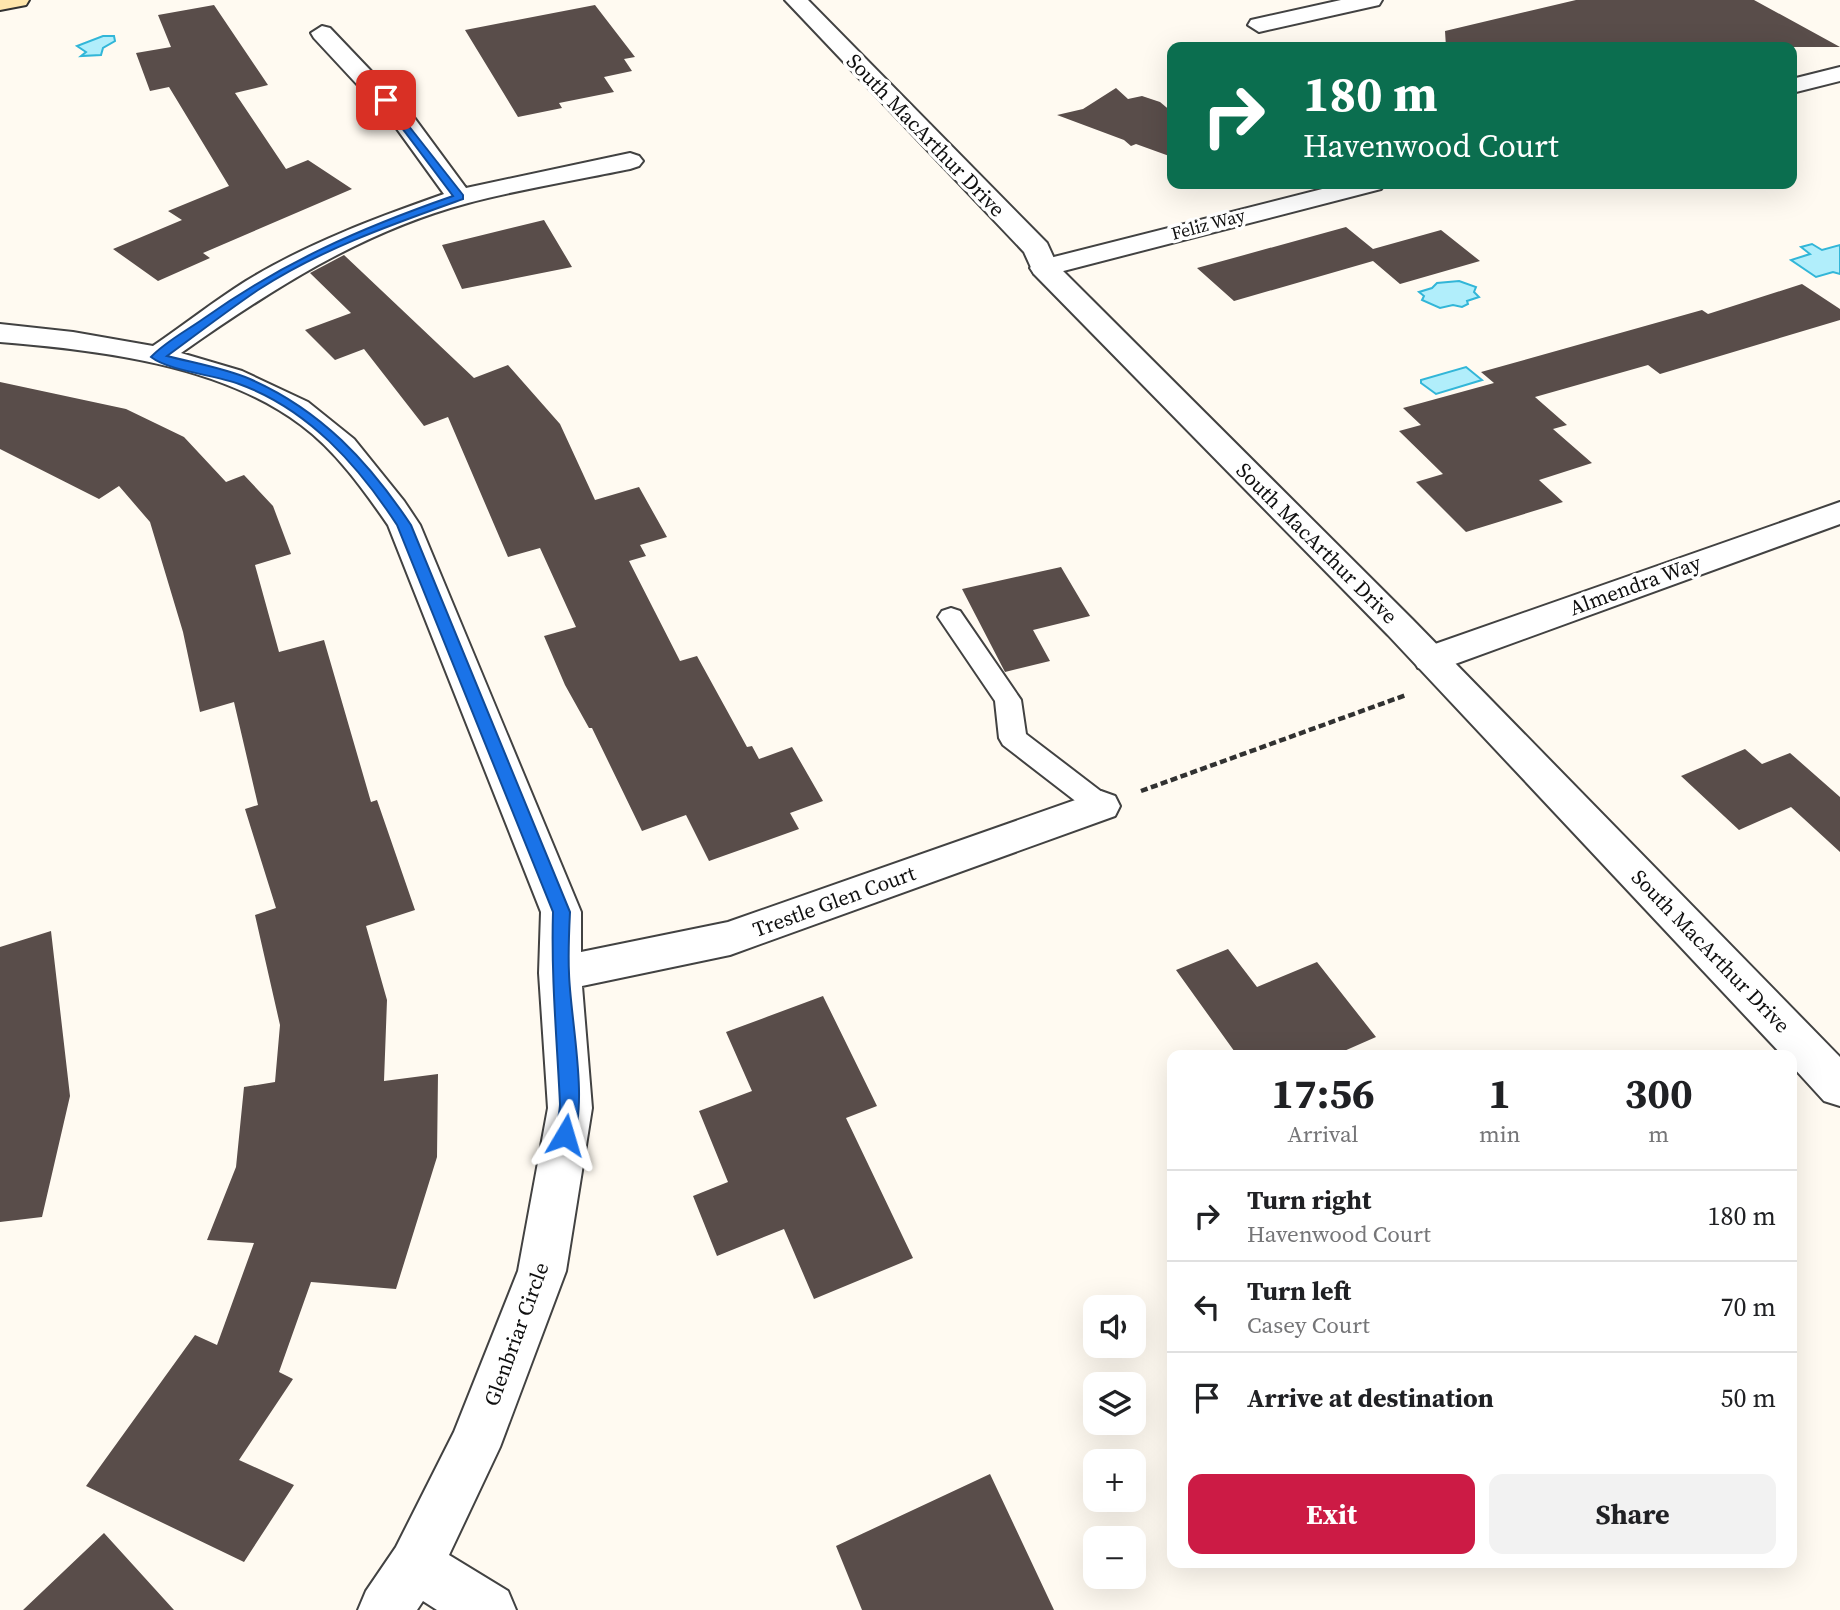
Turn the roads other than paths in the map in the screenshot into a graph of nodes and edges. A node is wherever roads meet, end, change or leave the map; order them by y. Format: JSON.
{"nodes":[{"id":1,"x":18,"y":0,"type":"edge"},
{"id":2,"x":796,"y":0,"type":"edge"},
{"id":3,"x":1371,"y":0,"type":"edge"},
{"id":4,"x":0,"y":3,"type":"edge"},
{"id":5,"x":1259,"y":25,"type":"dead end"},
{"id":6,"x":322,"y":33,"type":"dead end"},
{"id":7,"x":1840,"y":74,"type":"edge"},
{"id":8,"x":1797,"y":85,"type":"edge"},
{"id":9,"x":630,"y":161,"type":"dead end"},
{"id":10,"x":1353,"y":189,"type":"edge"},
{"id":11,"x":460,"y":197,"type":"junction"},
{"id":12,"x":1044,"y":268,"type":"junction"},
{"id":13,"x":0,"y":333,"type":"edge"},
{"id":14,"x":157,"y":357,"type":"junction"},
{"id":15,"x":1840,"y":512,"type":"edge"},
{"id":16,"x":951,"y":617,"type":"dead end"},
{"id":17,"x":1440,"y":669,"type":"junction"},
{"id":18,"x":1101,"y":806,"type":"joint"},
{"id":19,"x":560,"y":973,"type":"junction"},
{"id":20,"x":1840,"y":1087,"type":"edge"},
{"id":21,"x":415,"y":1566,"type":"junction"},
{"id":22,"x":385,"y":1610,"type":"edge"},
{"id":23,"x":489,"y":1610,"type":"edge"}],
"edges":[{"from":1,"to":4,"type":"main road"},
{"from":2,"to":12,"type":"street","name":"South MacArthur Drive"},
{"from":3,"to":5,"type":"street"},
{"from":6,"to":11,"type":"street"},
{"from":7,"to":8,"type":"street"},
{"from":9,"to":11,"type":"street"},
{"from":10,"to":12,"type":"street","name":"Feliz Way"},
{"from":11,"to":14,"type":"street"},
{"from":12,"to":17,"type":"street","name":"South MacArthur Drive"},
{"from":13,"to":14,"type":"street","name":"Glenbriar Circle"},
{"from":14,"to":19,"type":"street","name":"Glenbriar Circle"},
{"from":15,"to":17,"type":"street","name":"Almendra Way"},
{"from":16,"to":18,"type":"lane"},
{"from":17,"to":20,"type":"street","name":"South MacArthur Drive"},
{"from":18,"to":19,"type":"street","name":"Trestle Glen Court"},
{"from":19,"to":21,"type":"street","name":"Glenbriar Circle"},
{"from":21,"to":22,"type":"street","name":"Glenbriar Circle"},
{"from":21,"to":23,"type":"street"}]}
